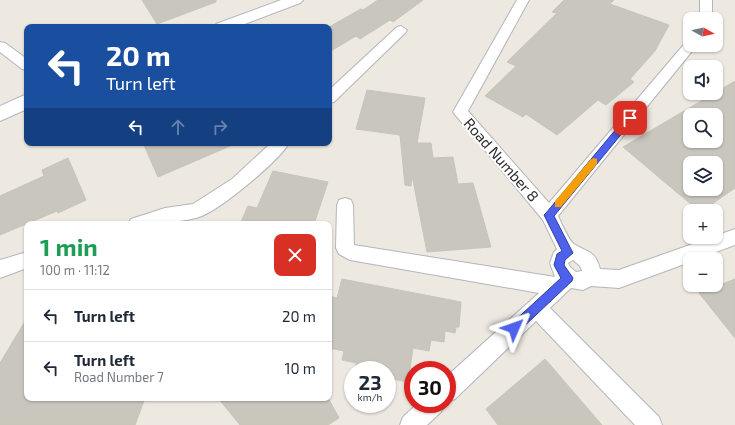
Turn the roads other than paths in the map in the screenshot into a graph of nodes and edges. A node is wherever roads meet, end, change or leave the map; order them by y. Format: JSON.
{"nodes":[{"id":1,"x":295,"y":0,"type":"edge"},
{"id":2,"x":523,"y":0,"type":"edge"},
{"id":3,"x":706,"y":0,"type":"edge"},
{"id":4,"x":706,"y":12,"type":"edge"},
{"id":5,"x":230,"y":24,"type":"edge"},
{"id":6,"x":401,"y":30,"type":"dead end"},
{"id":7,"x":0,"y":46,"type":"edge"},
{"id":8,"x":685,"y":52,"type":"edge"},
{"id":9,"x":24,"y":64,"type":"edge"},
{"id":10,"x":332,"y":95,"type":"edge"},
{"id":11,"x":24,"y":102,"type":"edge"},
{"id":12,"x":0,"y":114,"type":"edge"},
{"id":13,"x":278,"y":146,"type":"edge"},
{"id":14,"x":345,"y":205,"type":"dead end"},
{"id":15,"x":549,"y":215,"type":"junction"},
{"id":16,"x":146,"y":221,"type":"edge"},
{"id":17,"x":735,"y":237,"type":"edge"},
{"id":18,"x":568,"y":253,"type":"junction"},
{"id":19,"x":24,"y":261,"type":"edge"},
{"id":20,"x":0,"y":269,"type":"edge"},
{"id":21,"x":590,"y":277,"type":"junction"},
{"id":22,"x":563,"y":283,"type":"junction"},
{"id":23,"x":536,"y":308,"type":"junction"},
{"id":24,"x":456,"y":383,"type":"edge"},
{"id":25,"x":423,"y":413,"type":"edge"},
{"id":26,"x":410,"y":425,"type":"edge"},
{"id":27,"x":651,"y":425,"type":"edge"}],
"edges":[{"from":1,"to":5,"type":"street"},
{"from":2,"to":15,"type":"street","name":"Road Number 8"},
{"from":3,"to":4,"type":"street"},
{"from":6,"to":10,"type":"street"},
{"from":7,"to":9,"type":"street"},
{"from":8,"to":15,"type":"street"},
{"from":11,"to":12,"type":"street"},
{"from":13,"to":16,"type":"street"},
{"from":14,"to":22,"type":"street"},
{"from":15,"to":18,"type":"street"},
{"from":17,"to":21,"type":"street"},
{"from":18,"to":21,"type":"street"},
{"from":18,"to":22,"type":"street"},
{"from":19,"to":20,"type":"street"},
{"from":21,"to":22,"type":"street"},
{"from":22,"to":23,"type":"street"},
{"from":23,"to":24,"type":"street"},
{"from":23,"to":27,"type":"street"},
{"from":25,"to":26,"type":"street"}]}
